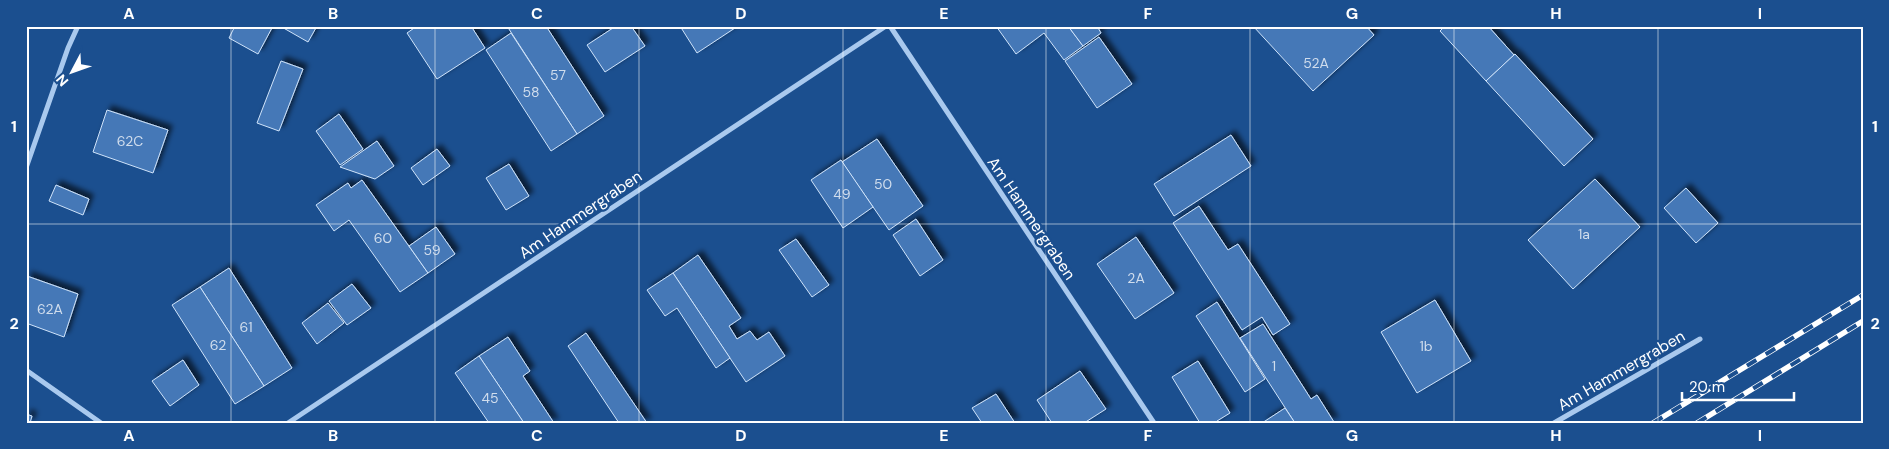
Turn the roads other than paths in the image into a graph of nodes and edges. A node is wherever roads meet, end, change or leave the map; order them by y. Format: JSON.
{"nodes":[{"id":1,"x":78,"y":26,"type":"edge"},
{"id":2,"x":888,"y":26,"type":"edge"},
{"id":3,"x":26,"y":168,"type":"edge"},
{"id":4,"x":1700,"y":339,"type":"dead end"},
{"id":5,"x":26,"y":370,"type":"edge"},
{"id":6,"x":101,"y":423,"type":"edge"},
{"id":7,"x":288,"y":423,"type":"edge"},
{"id":8,"x":1154,"y":423,"type":"edge"},
{"id":9,"x":1554,"y":423,"type":"edge"}],
"edges":[{"from":1,"to":3,"type":"street"},
{"from":2,"to":7,"type":"street","name":"Am Hammergraben"},
{"from":2,"to":8,"type":"street","name":"Am Hammergraben"},
{"from":4,"to":9,"type":"street","name":"Am Hammergraben"},
{"from":5,"to":6,"type":"street"}]}
